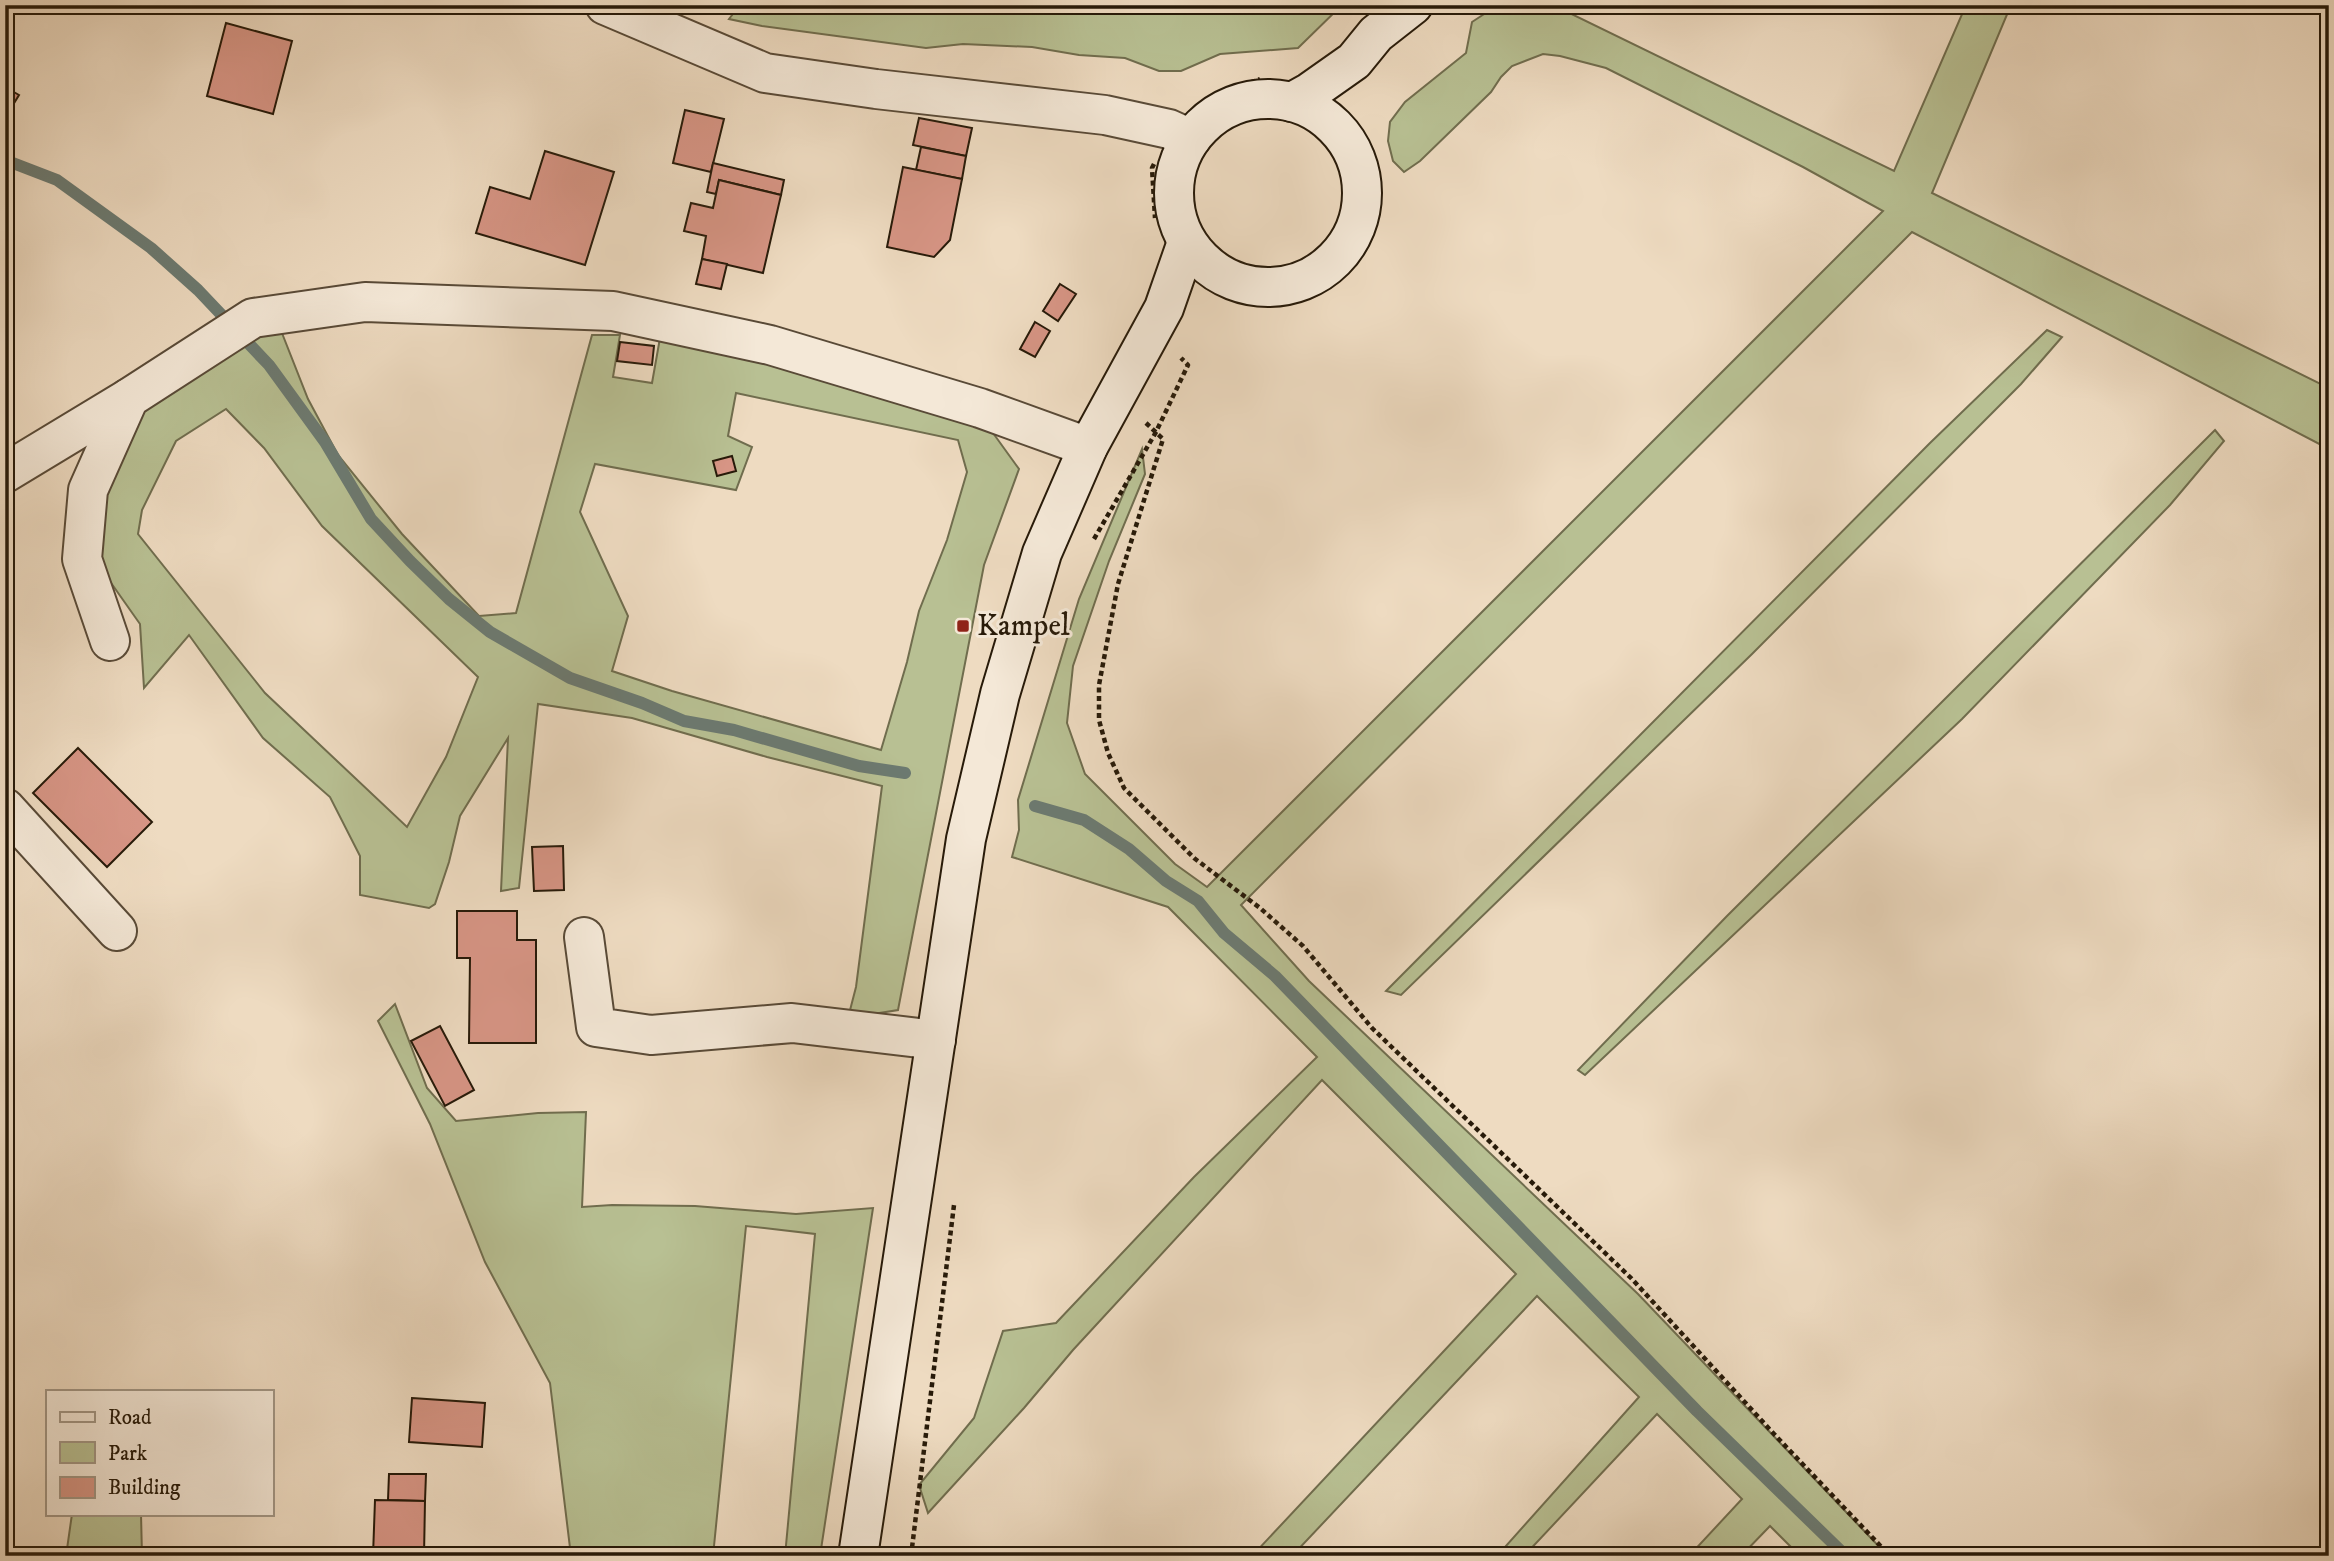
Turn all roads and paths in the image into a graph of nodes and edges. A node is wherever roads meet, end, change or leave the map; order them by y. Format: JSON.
{"nodes":[{"id":1,"x":604,"y":5,"type":"edge"},
{"id":2,"x":1413,"y":5,"type":"edge"},
{"id":3,"x":1354,"y":61,"type":"junction"},
{"id":4,"x":1281,"y":90,"type":"junction"},
{"id":5,"x":1180,"y":134,"type":"junction"},
{"id":6,"x":1341,"y":134,"type":"junction"},
{"id":7,"x":1155,"y":220,"type":"dead end"},
{"id":8,"x":1187,"y":242,"type":"junction"},
{"id":9,"x":1230,"y":280,"type":"junction"},
{"id":10,"x":1159,"y":319,"type":"junction"},
{"id":11,"x":1117,"y":396,"type":"junction"},
{"id":12,"x":129,"y":398,"type":"junction"},
{"id":13,"x":1156,"y":432,"type":"junction"},
{"id":14,"x":1088,"y":447,"type":"junction"},
{"id":15,"x":5,"y":474,"type":"edge"},
{"id":16,"x":1088,"y":550,"type":"dead end"},
{"id":17,"x":110,"y":641,"type":"dead end"},
{"id":18,"x":5,"y":808,"type":"edge"},
{"id":19,"x":117,"y":931,"type":"dead end"},
{"id":20,"x":584,"y":937,"type":"dead end"},
{"id":21,"x":936,"y":1040,"type":"junction"},
{"id":22,"x":956,"y":1192,"type":"dead end"},
{"id":23,"x":858,"y":1556,"type":"edge"},
{"id":24,"x":911,"y":1556,"type":"edge"},
{"id":25,"x":1890,"y":1556,"type":"edge"}],
"edges":[{"from":1,"to":5,"type":"street"},
{"from":2,"to":3,"type":"street"},
{"from":3,"to":4,"type":"street"},
{"from":3,"to":6,"type":"street"},
{"from":4,"to":5,"type":"street"},
{"from":4,"to":5,"type":"path"},
{"from":4,"to":6,"type":"street"},
{"from":5,"to":7,"type":"path"},
{"from":5,"to":8,"type":"street"},
{"from":6,"to":9,"type":"street"},
{"from":8,"to":9,"type":"street"},
{"from":8,"to":10,"type":"street"},
{"from":9,"to":10,"type":"street"},
{"from":10,"to":11,"type":"street"},
{"from":10,"to":13,"type":"path"},
{"from":11,"to":13,"type":"path"},
{"from":11,"to":14,"type":"street"},
{"from":12,"to":14,"type":"street"},
{"from":12,"to":15,"type":"street"},
{"from":12,"to":17,"type":"street"},
{"from":13,"to":16,"type":"path"},
{"from":13,"to":25,"type":"path"},
{"from":14,"to":21,"type":"street"},
{"from":18,"to":19,"type":"street"},
{"from":20,"to":21,"type":"street"},
{"from":21,"to":23,"type":"street"},
{"from":22,"to":24,"type":"path"}]}
